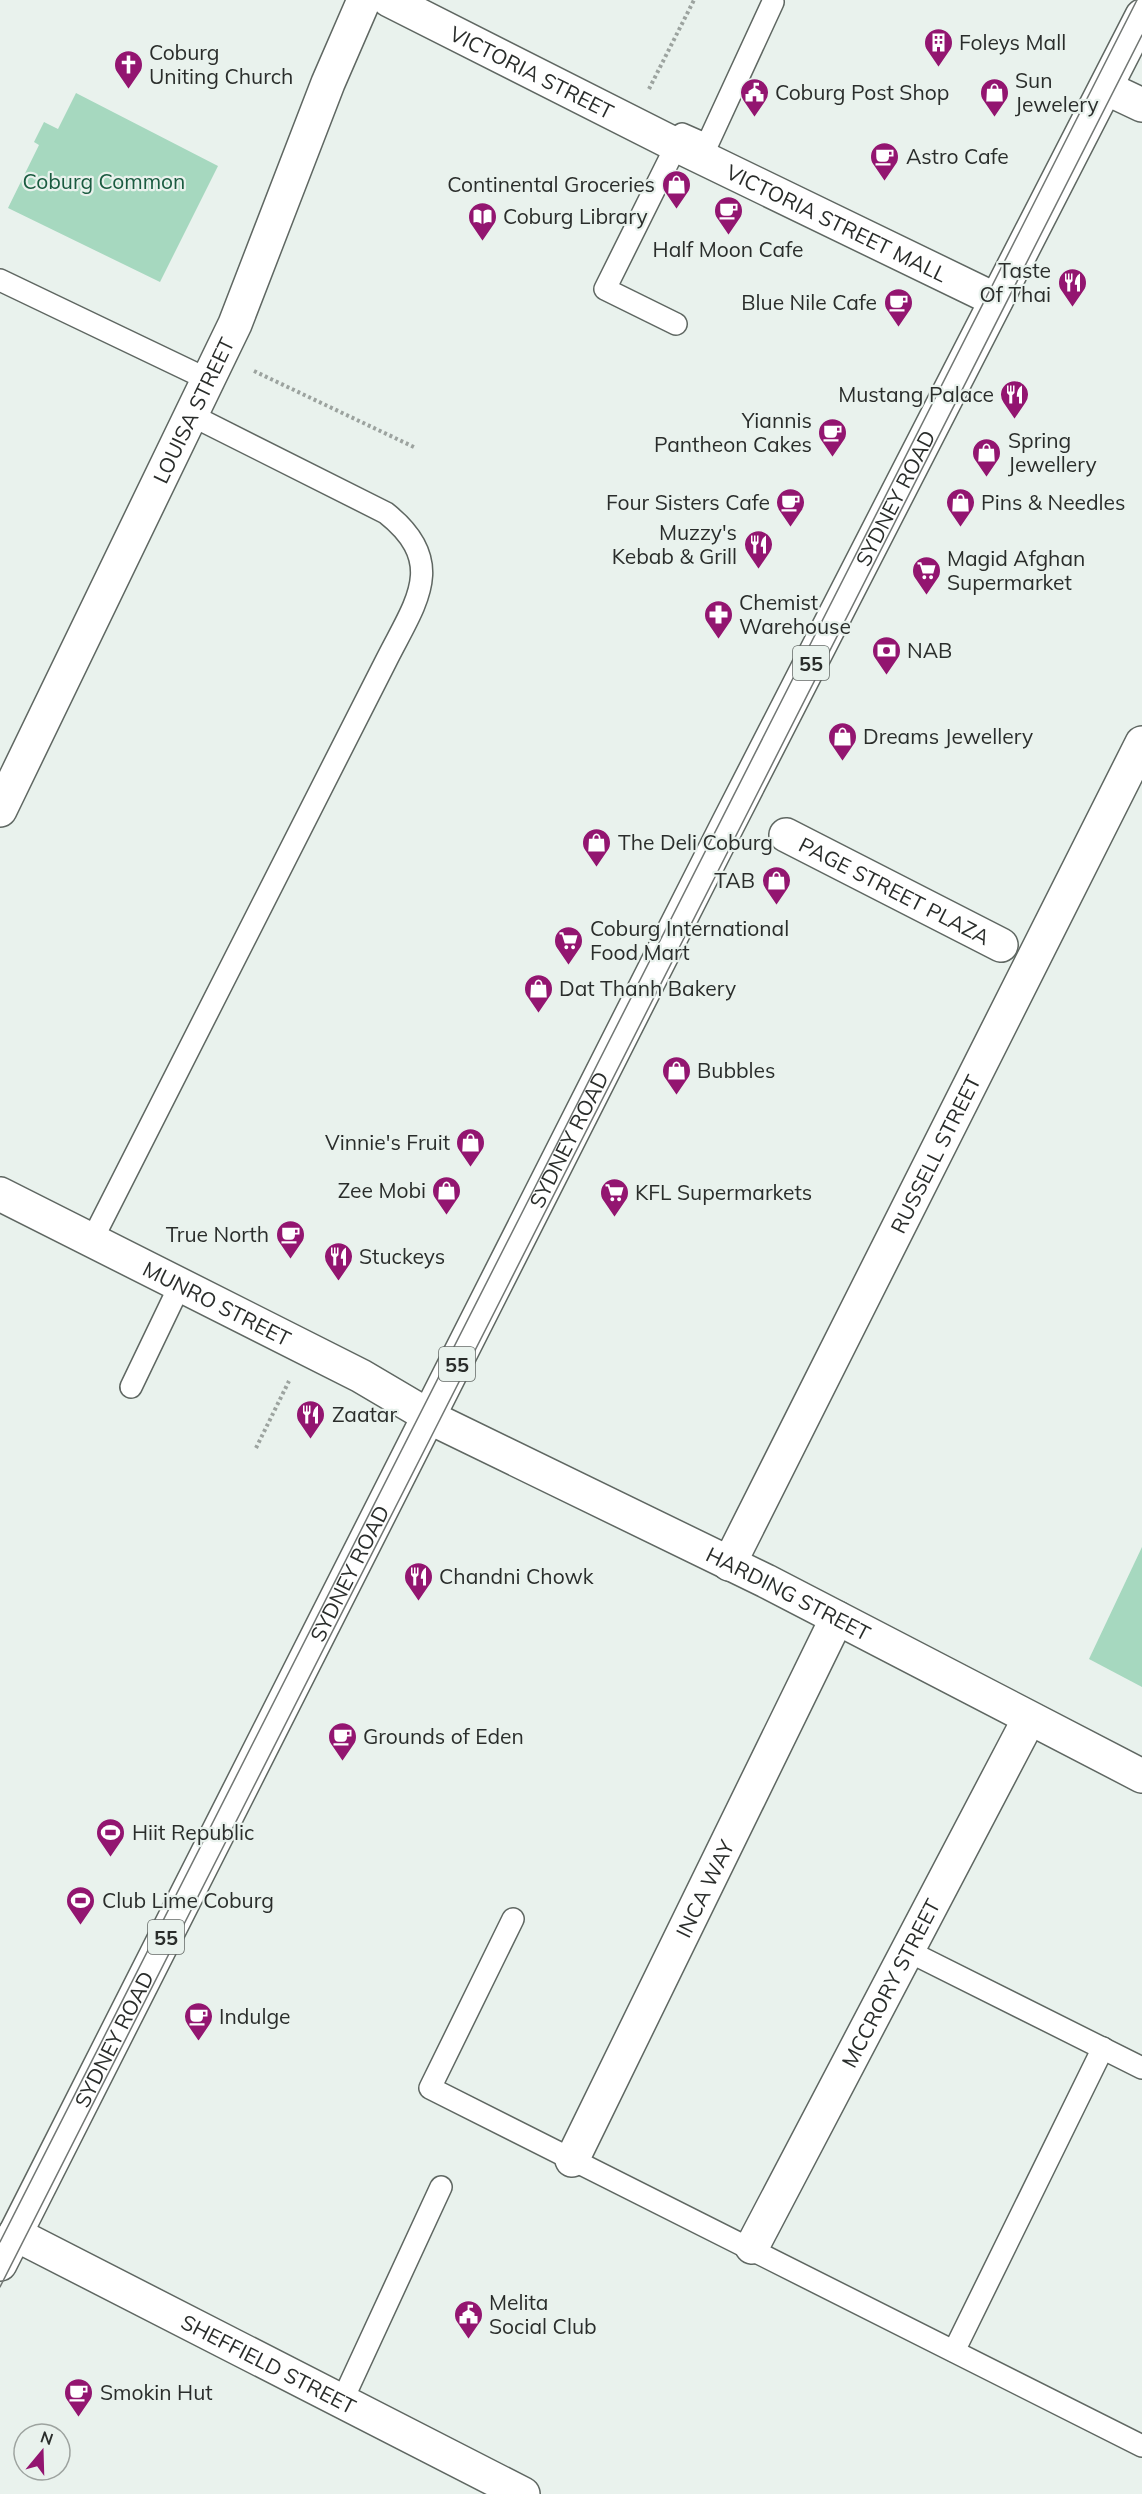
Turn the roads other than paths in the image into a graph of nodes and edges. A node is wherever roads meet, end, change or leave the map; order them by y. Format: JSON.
{"nodes":[{"id":1,"x":364,"y":0,"type":"edge"},
{"id":2,"x":389,"y":0,"type":"edge"},
{"id":3,"x":773,"y":2,"type":"dead end"},
{"id":4,"x":1142,"y":16,"type":"edge"},
{"id":5,"x":1106,"y":88,"type":"junction"},
{"id":6,"x":1142,"y":105,"type":"edge"},
{"id":7,"x":676,"y":146,"type":"junction"},
{"id":8,"x":0,"y":280,"type":"edge"},
{"id":9,"x":996,"y":300,"type":"junction"},
{"id":10,"x":676,"y":324,"type":"dead end"},
{"id":11,"x":215,"y":367,"type":"junction"},
{"id":12,"x":191,"y":415,"type":"junction"},
{"id":13,"x":1142,"y":743,"type":"edge"},
{"id":14,"x":0,"y":810,"type":"edge"},
{"id":15,"x":786,"y":835,"type":"dead end"},
{"id":16,"x":1001,"y":945,"type":"dead end"},
{"id":17,"x":0,"y":1194,"type":"edge"},
{"id":18,"x":92,"y":1240,"type":"junction"},
{"id":19,"x":180,"y":1285,"type":"junction"},
{"id":20,"x":131,"y":1387,"type":"dead end"},
{"id":21,"x":430,"y":1417,"type":"junction"},
{"id":22,"x":729,"y":1564,"type":"junction"},
{"id":23,"x":837,"y":1618,"type":"junction"},
{"id":24,"x":1029,"y":1719,"type":"junction"},
{"id":25,"x":1142,"y":1776,"type":"edge"},
{"id":26,"x":513,"y":1919,"type":"dead end"},
{"id":27,"x":908,"y":1951,"type":"junction"},
{"id":28,"x":1103,"y":2048,"type":"junction"},
{"id":29,"x":1142,"y":2068,"type":"edge"},
{"id":30,"x":572,"y":2160,"type":"junction"},
{"id":31,"x":441,"y":2187,"type":"dead end"},
{"id":32,"x":15,"y":2234,"type":"junction"},
{"id":33,"x":752,"y":2247,"type":"junction"},
{"id":34,"x":0,"y":2264,"type":"edge"},
{"id":35,"x":954,"y":2351,"type":"junction"},
{"id":36,"x":342,"y":2401,"type":"junction"},
{"id":37,"x":1142,"y":2446,"type":"edge"},
{"id":38,"x":522,"y":2494,"type":"edge"}],
"edges":[{"from":1,"to":11,"type":"main road","name":"LOUISA STREET"},
{"from":2,"to":7,"type":"main road","name":"VICTORIA STREET"},
{"from":3,"to":7,"type":"lane"},
{"from":4,"to":5,"type":"main road","name":"SYDNEY ROAD","number":"55"},
{"from":5,"to":6,"type":"main road"},
{"from":5,"to":9,"type":"main road","name":"SYDNEY ROAD","number":"55"},
{"from":7,"to":9,"type":"main road","name":"VICTORIA STREET MALL"},
{"from":7,"to":10,"type":"lane"},
{"from":8,"to":11,"type":"lane"},
{"from":9,"to":21,"type":"main road","name":"SYDNEY ROAD","number":"55"},
{"from":11,"to":12,"type":"main road","name":"LOUISA STREET"},
{"from":12,"to":14,"type":"main road","name":"LOUISA STREET"},
{"from":12,"to":18,"type":"lane"},
{"from":13,"to":22,"type":"main road","name":"RUSSELL STREET"},
{"from":15,"to":16,"type":"main road","name":"PAGE STREET PLAZA"},
{"from":17,"to":18,"type":"main road","name":"MUNRO STREET"},
{"from":18,"to":19,"type":"main road","name":"MUNRO STREET"},
{"from":19,"to":20,"type":"lane"},
{"from":19,"to":21,"type":"main road","name":"MUNRO STREET"},
{"from":21,"to":22,"type":"main road","name":"HARDING STREET"},
{"from":21,"to":32,"type":"main road","name":"SYDNEY ROAD","number":"55"},
{"from":22,"to":23,"type":"main road","name":"HARDING STREET"},
{"from":23,"to":24,"type":"main road","name":"HARDING STREET"},
{"from":23,"to":30,"type":"main road","name":"INCA WAY"},
{"from":24,"to":25,"type":"main road","name":"HARDING STREET"},
{"from":24,"to":27,"type":"main road","name":"MCCRORY STREET"},
{"from":26,"to":30,"type":"lane"},
{"from":27,"to":28,"type":"lane"},
{"from":27,"to":33,"type":"main road","name":"MCCRORY STREET"},
{"from":28,"to":29,"type":"lane"},
{"from":28,"to":35,"type":"lane"},
{"from":30,"to":33,"type":"lane"},
{"from":31,"to":36,"type":"lane"},
{"from":32,"to":34,"type":"main road","name":"SYDNEY ROAD","number":"55"},
{"from":32,"to":36,"type":"main road","name":"SHEFFIELD STREET"},
{"from":33,"to":35,"type":"lane"},
{"from":35,"to":37,"type":"lane"},
{"from":36,"to":38,"type":"main road","name":"SHEFFIELD STREET"}]}
